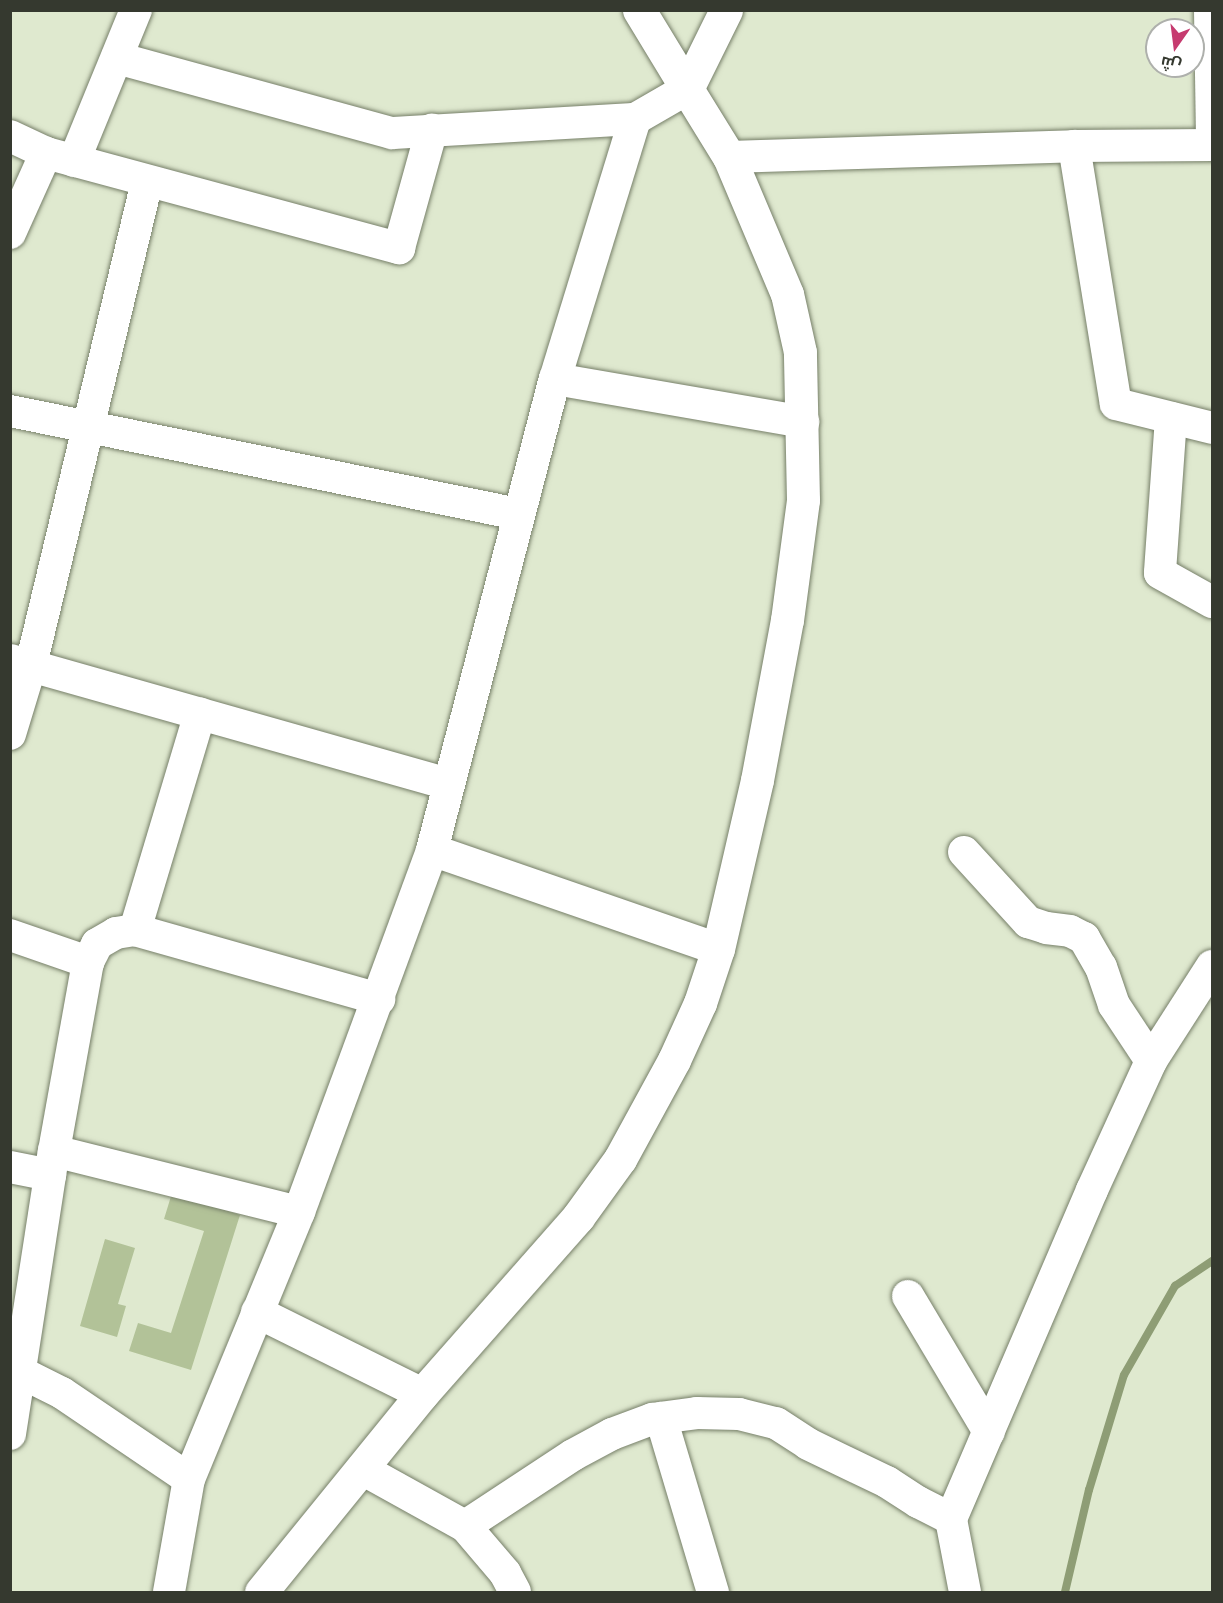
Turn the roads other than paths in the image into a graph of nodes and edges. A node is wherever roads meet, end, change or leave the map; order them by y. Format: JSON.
{"nodes":[{"id":1,"x":136,"y":10,"type":"edge"},
{"id":2,"x":639,"y":10,"type":"edge"},
{"id":3,"x":726,"y":10,"type":"edge"},
{"id":4,"x":1210,"y":10,"type":"edge"},
{"id":5,"x":117,"y":58,"type":"junction"},
{"id":6,"x":687,"y":88,"type":"junction"},
{"id":7,"x":635,"y":119,"type":"junction"},
{"id":8,"x":432,"y":129,"type":"junction"},
{"id":9,"x":10,"y":136,"type":"edge"},
{"id":10,"x":1212,"y":138,"type":"edge"},
{"id":11,"x":1212,"y":145,"type":"edge"},
{"id":12,"x":1074,"y":146,"type":"junction"},
{"id":13,"x":60,"y":157,"type":"junction"},
{"id":14,"x":729,"y":157,"type":"junction"},
{"id":15,"x":147,"y":181,"type":"junction"},
{"id":16,"x":10,"y":232,"type":"edge"},
{"id":17,"x":555,"y":379,"type":"junction"},
{"id":18,"x":10,"y":411,"type":"edge"},
{"id":19,"x":1171,"y":418,"type":"junction"},
{"id":20,"x":803,"y":422,"type":"junction"},
{"id":21,"x":88,"y":426,"type":"junction"},
{"id":22,"x":1212,"y":428,"type":"edge"},
{"id":23,"x":518,"y":514,"type":"junction"},
{"id":24,"x":1212,"y":602,"type":"edge"},
{"id":25,"x":21,"y":662,"type":"edge"},
{"id":26,"x":200,"y":714,"type":"junction"},
{"id":27,"x":10,"y":734,"type":"edge"},
{"id":28,"x":448,"y":784,"type":"junction"},
{"id":29,"x":432,"y":850,"type":"junction"},
{"id":30,"x":964,"y":852,"type":"dead end"},
{"id":31,"x":135,"y":930,"type":"junction"},
{"id":32,"x":10,"y":935,"type":"edge"},
{"id":33,"x":718,"y":949,"type":"junction"},
{"id":34,"x":88,"y":962,"type":"junction"},
{"id":35,"x":1212,"y":966,"type":"edge"},
{"id":36,"x":379,"y":999,"type":"junction"},
{"id":37,"x":1151,"y":1061,"type":"junction"},
{"id":38,"x":52,"y":1163,"type":"junction"},
{"id":39,"x":10,"y":1167,"type":"edge"},
{"id":40,"x":299,"y":1212,"type":"junction"},
{"id":41,"x":908,"y":1296,"type":"dead end"},
{"id":42,"x":257,"y":1312,"type":"junction"},
{"id":43,"x":15,"y":1371,"type":"edge"},
{"id":44,"x":422,"y":1394,"type":"junction"},
{"id":45,"x":661,"y":1418,"type":"junction"},
{"id":46,"x":989,"y":1432,"type":"junction"},
{"id":47,"x":10,"y":1434,"type":"edge"},
{"id":48,"x":362,"y":1469,"type":"junction"},
{"id":49,"x":189,"y":1479,"type":"junction"},
{"id":50,"x":951,"y":1519,"type":"junction"},
{"id":51,"x":465,"y":1526,"type":"junction"},
{"id":52,"x":169,"y":1593,"type":"edge"},
{"id":53,"x":261,"y":1593,"type":"edge"},
{"id":54,"x":515,"y":1593,"type":"edge"},
{"id":55,"x":713,"y":1593,"type":"edge"},
{"id":56,"x":965,"y":1593,"type":"edge"}],
"edges":[{"from":1,"to":5,"type":"street"},
{"from":2,"to":6,"type":"street"},
{"from":3,"to":6,"type":"street"},
{"from":4,"to":10,"type":"street"},
{"from":5,"to":8,"type":"street"},
{"from":5,"to":13,"type":"street"},
{"from":6,"to":7,"type":"street"},
{"from":6,"to":14,"type":"street"},
{"from":7,"to":8,"type":"street"},
{"from":7,"to":17,"type":"street"},
{"from":8,"to":15,"type":"street"},
{"from":9,"to":13,"type":"street"},
{"from":11,"to":12,"type":"street"},
{"from":12,"to":14,"type":"street"},
{"from":12,"to":19,"type":"street"},
{"from":13,"to":15,"type":"street"},
{"from":13,"to":16,"type":"street"},
{"from":14,"to":20,"type":"street"},
{"from":15,"to":21,"type":"street"},
{"from":17,"to":20,"type":"street"},
{"from":17,"to":23,"type":"street"},
{"from":18,"to":21,"type":"street"},
{"from":19,"to":22,"type":"street"},
{"from":19,"to":24,"type":"street"},
{"from":20,"to":33,"type":"street"},
{"from":21,"to":23,"type":"street"},
{"from":21,"to":25,"type":"street"},
{"from":23,"to":28,"type":"street"},
{"from":25,"to":26,"type":"street"},
{"from":25,"to":27,"type":"street"},
{"from":26,"to":28,"type":"street"},
{"from":26,"to":31,"type":"street"},
{"from":28,"to":29,"type":"street"},
{"from":29,"to":33,"type":"street"},
{"from":29,"to":36,"type":"street"},
{"from":30,"to":37,"type":"street"},
{"from":31,"to":34,"type":"street"},
{"from":31,"to":36,"type":"street"},
{"from":32,"to":34,"type":"street"},
{"from":33,"to":44,"type":"street"},
{"from":34,"to":38,"type":"street"},
{"from":35,"to":37,"type":"street"},
{"from":36,"to":40,"type":"street"},
{"from":37,"to":46,"type":"street"},
{"from":38,"to":39,"type":"street"},
{"from":38,"to":40,"type":"street"},
{"from":38,"to":43,"type":"street"},
{"from":40,"to":42,"type":"street"},
{"from":41,"to":46,"type":"street"},
{"from":42,"to":44,"type":"street"},
{"from":42,"to":49,"type":"street"},
{"from":43,"to":47,"type":"street"},
{"from":43,"to":49,"type":"street"},
{"from":44,"to":48,"type":"street"},
{"from":45,"to":50,"type":"street"},
{"from":45,"to":51,"type":"street"},
{"from":45,"to":55,"type":"street"},
{"from":46,"to":50,"type":"street"},
{"from":48,"to":51,"type":"street"},
{"from":48,"to":53,"type":"street"},
{"from":49,"to":52,"type":"street"},
{"from":50,"to":56,"type":"street"},
{"from":51,"to":54,"type":"street"}]}
